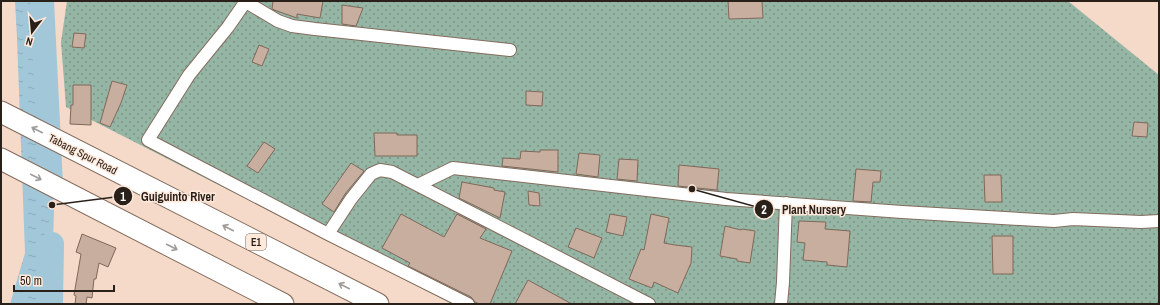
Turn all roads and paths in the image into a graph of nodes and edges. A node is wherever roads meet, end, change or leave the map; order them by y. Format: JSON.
{"nodes":[{"id":1,"x":246,"y":2,"type":"edge"},
{"id":2,"x":510,"y":50,"type":"dead end"},
{"id":3,"x":1,"y":112,"type":"edge"},
{"id":4,"x":1,"y":159,"type":"edge"},
{"id":5,"x":418,"y":185,"type":"junction"},
{"id":6,"x":786,"y":203,"type":"junction"},
{"id":7,"x":1159,"y":221,"type":"edge"},
{"id":8,"x":328,"y":234,"type":"junction"},
{"id":9,"x":283,"y":304,"type":"edge"},
{"id":10,"x":378,"y":304,"type":"edge"},
{"id":11,"x":468,"y":304,"type":"edge"},
{"id":12,"x":649,"y":304,"type":"edge"},
{"id":13,"x":781,"y":304,"type":"edge"}],
"edges":[{"from":1,"to":2,"type":"street"},
{"from":1,"to":8,"type":"street"},
{"from":10,"to":3,"type":"highway","name":"Tabang Spur Road","number":"E1","one_way":true},
{"from":4,"to":9,"type":"highway","one_way":true},
{"from":5,"to":6,"type":"street"},
{"from":5,"to":8,"type":"street"},
{"from":5,"to":12,"type":"street"},
{"from":6,"to":7,"type":"street"},
{"from":6,"to":13,"type":"street"},
{"from":8,"to":11,"type":"street"}]}
